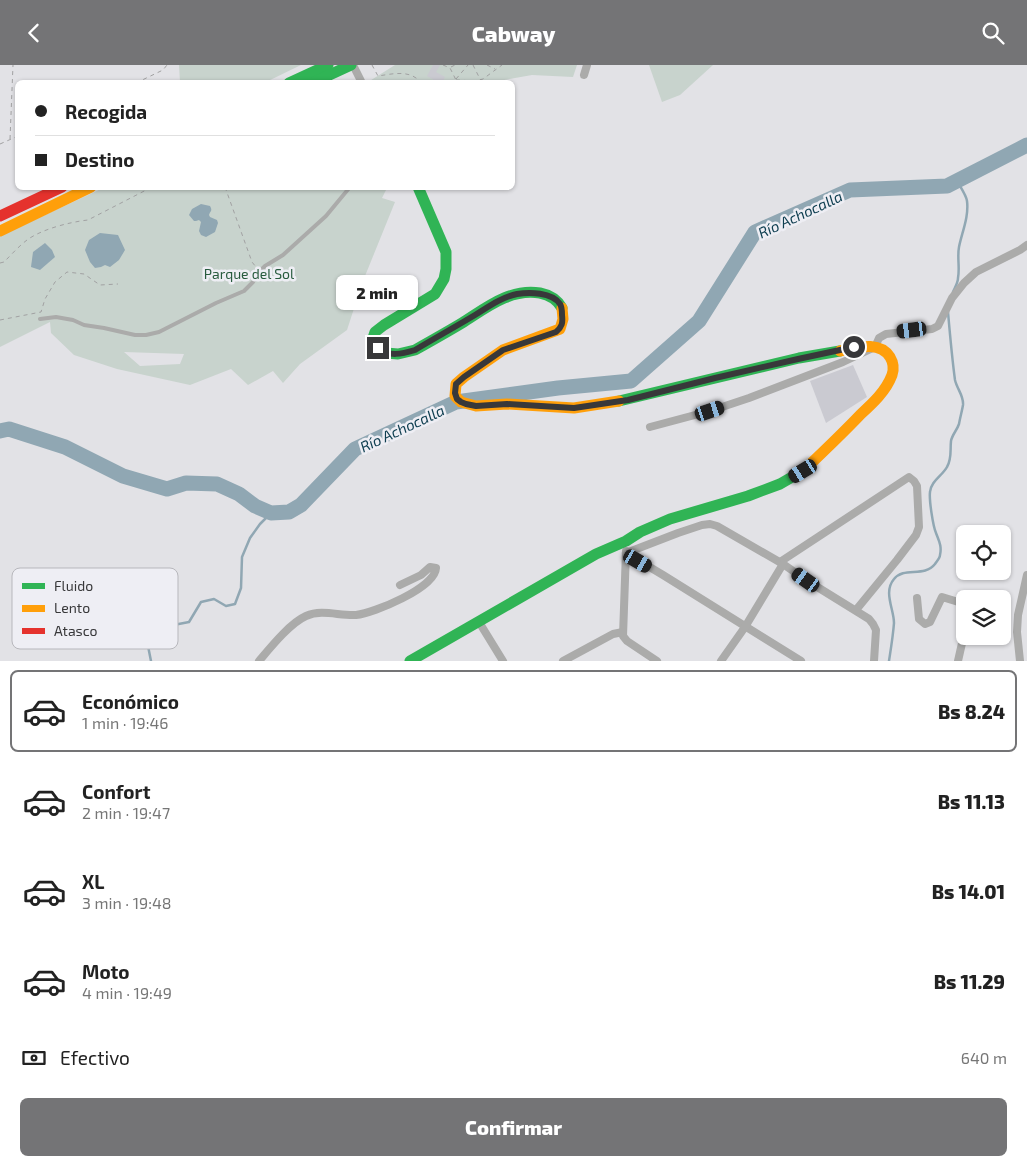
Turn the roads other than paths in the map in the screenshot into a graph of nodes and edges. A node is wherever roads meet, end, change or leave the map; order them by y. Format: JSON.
{"nodes":[{"id":1,"x":328,"y":65,"type":"edge"},
{"id":2,"x":352,"y":65,"type":"edge"},
{"id":3,"x":587,"y":65,"type":"edge"},
{"id":4,"x":584,"y":75,"type":"dead end"},
{"id":5,"x":296,"y":80,"type":"edge"},
{"id":6,"x":319,"y":80,"type":"edge"},
{"id":7,"x":360,"y":80,"type":"edge"},
{"id":8,"x":56,"y":190,"type":"edge"},
{"id":9,"x":85,"y":190,"type":"edge"},
{"id":10,"x":348,"y":190,"type":"edge"},
{"id":11,"x":419,"y":190,"type":"edge"},
{"id":12,"x":0,"y":216,"type":"edge"},
{"id":13,"x":0,"y":231,"type":"edge"},
{"id":14,"x":1027,"y":245,"type":"edge"},
{"id":15,"x":40,"y":319,"type":"dead end"},
{"id":16,"x":875,"y":347,"type":"junction"},
{"id":17,"x":650,"y":427,"type":"dead end"},
{"id":18,"x":626,"y":541,"type":"junction"},
{"id":19,"x":626,"y":553,"type":"junction"},
{"id":20,"x":782,"y":563,"type":"junction"},
{"id":21,"x":1027,"y":575,"type":"edge"},
{"id":22,"x":400,"y":585,"type":"dead end"},
{"id":23,"x":917,"y":598,"type":"dead end"},
{"id":24,"x":956,"y":601,"type":"edge"},
{"id":25,"x":856,"y":610,"type":"junction"},
{"id":26,"x":479,"y":622,"type":"junction"},
{"id":27,"x":745,"y":627,"type":"junction"},
{"id":28,"x":623,"y":632,"type":"junction"},
{"id":29,"x":962,"y":645,"type":"edge"},
{"id":30,"x":259,"y":661,"type":"edge"},
{"id":31,"x":410,"y":661,"type":"edge"},
{"id":32,"x":503,"y":661,"type":"edge"},
{"id":33,"x":563,"y":661,"type":"edge"},
{"id":34,"x":657,"y":661,"type":"edge"},
{"id":35,"x":721,"y":661,"type":"edge"},
{"id":36,"x":801,"y":661,"type":"edge"},
{"id":37,"x":874,"y":661,"type":"edge"},
{"id":38,"x":958,"y":661,"type":"edge"},
{"id":39,"x":1020,"y":661,"type":"edge"}],
"edges":[{"from":1,"to":5,"type":"street"},
{"from":2,"to":6,"type":"street"},
{"from":2,"to":7,"type":"street"},
{"from":3,"to":4,"type":"street"},
{"from":8,"to":12,"type":"street"},
{"from":9,"to":13,"type":"street"},
{"from":10,"to":15,"type":"lane"},
{"from":11,"to":16,"type":"street"},
{"from":14,"to":16,"type":"street"},
{"from":16,"to":17,"type":"street"},
{"from":16,"to":18,"type":"street"},
{"from":18,"to":19,"type":"street"},
{"from":18,"to":26,"type":"street"},
{"from":19,"to":20,"type":"street"},
{"from":19,"to":27,"type":"street"},
{"from":19,"to":28,"type":"street"},
{"from":20,"to":25,"type":"street"},
{"from":20,"to":25,"type":"street"},
{"from":20,"to":27,"type":"street"},
{"from":21,"to":39,"type":"street"},
{"from":22,"to":30,"type":"street"},
{"from":23,"to":24,"type":"street"},
{"from":25,"to":37,"type":"street"},
{"from":26,"to":31,"type":"street"},
{"from":26,"to":32,"type":"street"},
{"from":27,"to":35,"type":"street"},
{"from":27,"to":36,"type":"street"},
{"from":28,"to":33,"type":"street"},
{"from":28,"to":34,"type":"street"},
{"from":29,"to":38,"type":"street"}]}
